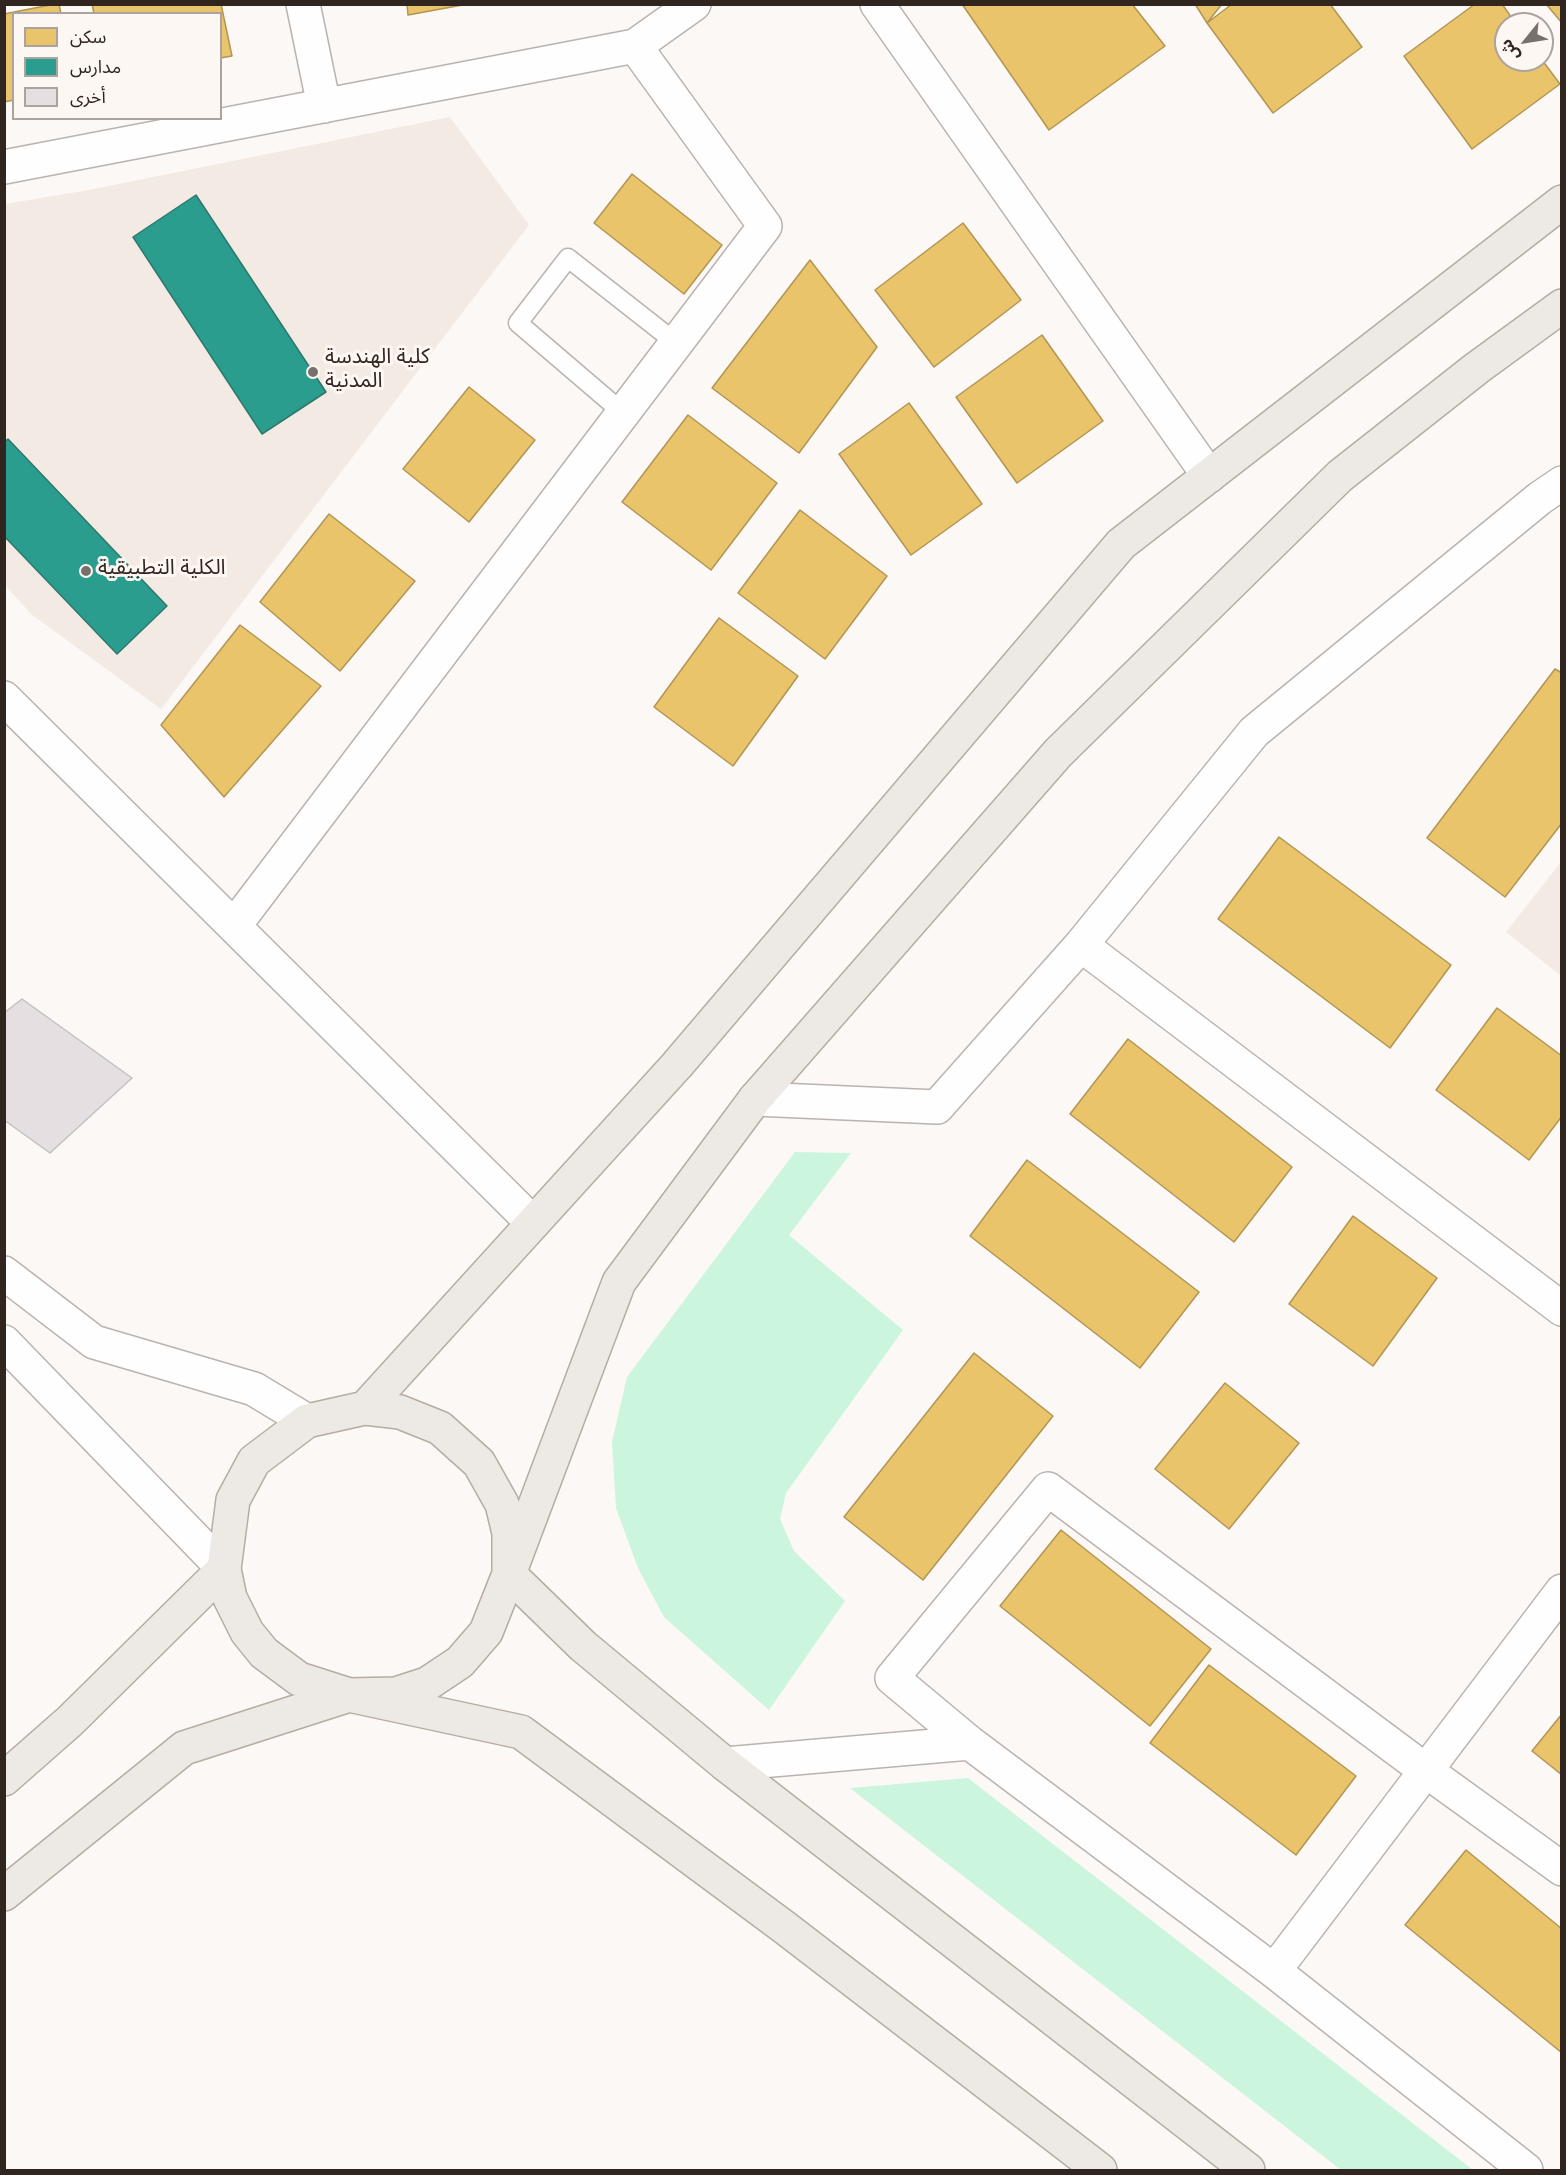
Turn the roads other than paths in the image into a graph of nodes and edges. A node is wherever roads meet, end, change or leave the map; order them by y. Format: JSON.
{"nodes":[{"id":1,"x":303,"y":4,"type":"edge"},
{"id":2,"x":694,"y":4,"type":"edge"},
{"id":3,"x":877,"y":4,"type":"edge"},
{"id":4,"x":635,"y":46,"type":"junction"},
{"id":5,"x":324,"y":106,"type":"junction"},
{"id":6,"x":4,"y":167,"type":"edge"},
{"id":7,"x":1562,"y":202,"type":"edge"},
{"id":8,"x":1562,"y":306,"type":"edge"},
{"id":9,"x":675,"y":342,"type":"junction"},
{"id":10,"x":622,"y":412,"type":"junction"},
{"id":11,"x":1209,"y":476,"type":"junction"},
{"id":12,"x":1562,"y":483,"type":"edge"},
{"id":13,"x":4,"y":698,"type":"edge"},
{"id":14,"x":234,"y":926,"type":"junction"},
{"id":15,"x":1081,"y":945,"type":"junction"},
{"id":16,"x":755,"y":1099,"type":"junction"},
{"id":17,"x":533,"y":1223,"type":"junction"},
{"id":18,"x":4,"y":1273,"type":"edge"},
{"id":19,"x":1562,"y":1309,"type":"edge"},
{"id":20,"x":4,"y":1342,"type":"edge"},
{"id":21,"x":365,"y":1408,"type":"junction"},
{"id":22,"x":307,"y":1421,"type":"junction"},
{"id":23,"x":224,"y":1569,"type":"junction"},
{"id":24,"x":509,"y":1574,"type":"junction"},
{"id":25,"x":1562,"y":1591,"type":"edge"},
{"id":26,"x":350,"y":1695,"type":"junction"},
{"id":27,"x":970,"y":1743,"type":"junction"},
{"id":28,"x":725,"y":1764,"type":"junction"},
{"id":29,"x":1425,"y":1770,"type":"junction"},
{"id":30,"x":4,"y":1779,"type":"edge"},
{"id":31,"x":1562,"y":1869,"type":"edge"},
{"id":32,"x":4,"y":1894,"type":"edge"},
{"id":33,"x":1274,"y":1971,"type":"junction"},
{"id":34,"x":1100,"y":2170,"type":"edge"},
{"id":35,"x":1248,"y":2170,"type":"edge"},
{"id":36,"x":1526,"y":2170,"type":"edge"}],
"edges":[{"from":1,"to":5,"type":"street"},
{"from":2,"to":4,"type":"street"},
{"from":3,"to":11,"type":"street"},
{"from":4,"to":5,"type":"street"},
{"from":4,"to":9,"type":"street"},
{"from":5,"to":6,"type":"street"},
{"from":7,"to":11,"type":"main road"},
{"from":8,"to":16,"type":"main road"},
{"from":9,"to":10,"type":"street"},
{"from":9,"to":10,"type":"lane"},
{"from":10,"to":14,"type":"street"},
{"from":11,"to":17,"type":"main road"},
{"from":12,"to":15,"type":"street"},
{"from":13,"to":14,"type":"street"},
{"from":14,"to":17,"type":"street"},
{"from":15,"to":16,"type":"street"},
{"from":15,"to":19,"type":"street"},
{"from":16,"to":24,"type":"main road"},
{"from":17,"to":21,"type":"main road"},
{"from":18,"to":22,"type":"street"},
{"from":20,"to":23,"type":"street"},
{"from":21,"to":22,"type":"main road"},
{"from":21,"to":24,"type":"main road"},
{"from":22,"to":23,"type":"main road"},
{"from":23,"to":26,"type":"main road"},
{"from":23,"to":30,"type":"main road"},
{"from":24,"to":26,"type":"main road"},
{"from":24,"to":28,"type":"main road"},
{"from":25,"to":29,"type":"street"},
{"from":26,"to":32,"type":"main road"},
{"from":26,"to":34,"type":"main road"},
{"from":27,"to":28,"type":"street"},
{"from":27,"to":29,"type":"street"},
{"from":27,"to":33,"type":"street"},
{"from":28,"to":35,"type":"main road"},
{"from":29,"to":31,"type":"street"},
{"from":29,"to":33,"type":"street"},
{"from":33,"to":36,"type":"street"}]}
